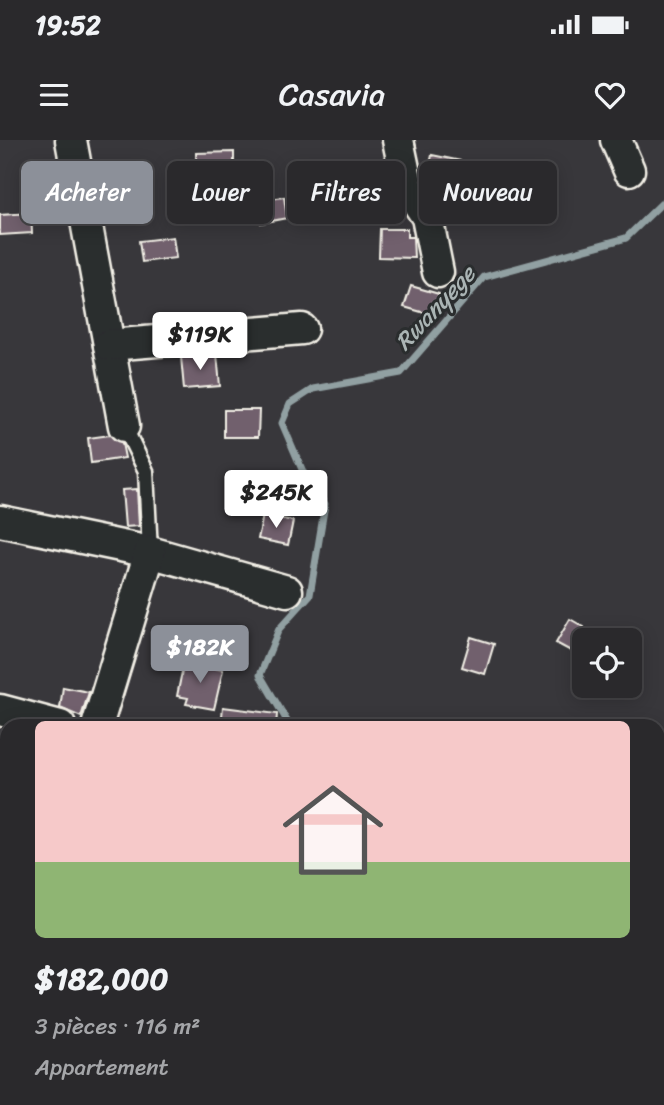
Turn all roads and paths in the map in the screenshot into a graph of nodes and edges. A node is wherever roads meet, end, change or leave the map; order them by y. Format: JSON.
{"nodes":[{"id":1,"x":71,"y":140,"type":"edge"},
{"id":2,"x":398,"y":140,"type":"edge"},
{"id":3,"x":616,"y":140,"type":"edge"},
{"id":4,"x":629,"y":170,"type":"dead end"},
{"id":5,"x":438,"y":272,"type":"dead end"},
{"id":6,"x":302,"y":329,"type":"dead end"},
{"id":7,"x":109,"y":345,"type":"junction"},
{"id":8,"x":124,"y":426,"type":"joint"},
{"id":9,"x":0,"y":521,"type":"edge"},
{"id":10,"x":150,"y":552,"type":"junction"},
{"id":11,"x":288,"y":590,"type":"dead end"},
{"id":12,"x":0,"y":710,"type":"edge"},
{"id":13,"x":34,"y":719,"type":"edge"},
{"id":14,"x":99,"y":719,"type":"edge"}],
"edges":[{"from":1,"to":7,"type":"street"},
{"from":2,"to":5,"type":"street"},
{"from":3,"to":4,"type":"street"},
{"from":6,"to":7,"type":"street"},
{"from":7,"to":8,"type":"street"},
{"from":8,"to":10,"type":"lane"},
{"from":9,"to":10,"type":"street"},
{"from":10,"to":11,"type":"street"},
{"from":10,"to":14,"type":"street"},
{"from":12,"to":13,"type":"street"}]}
